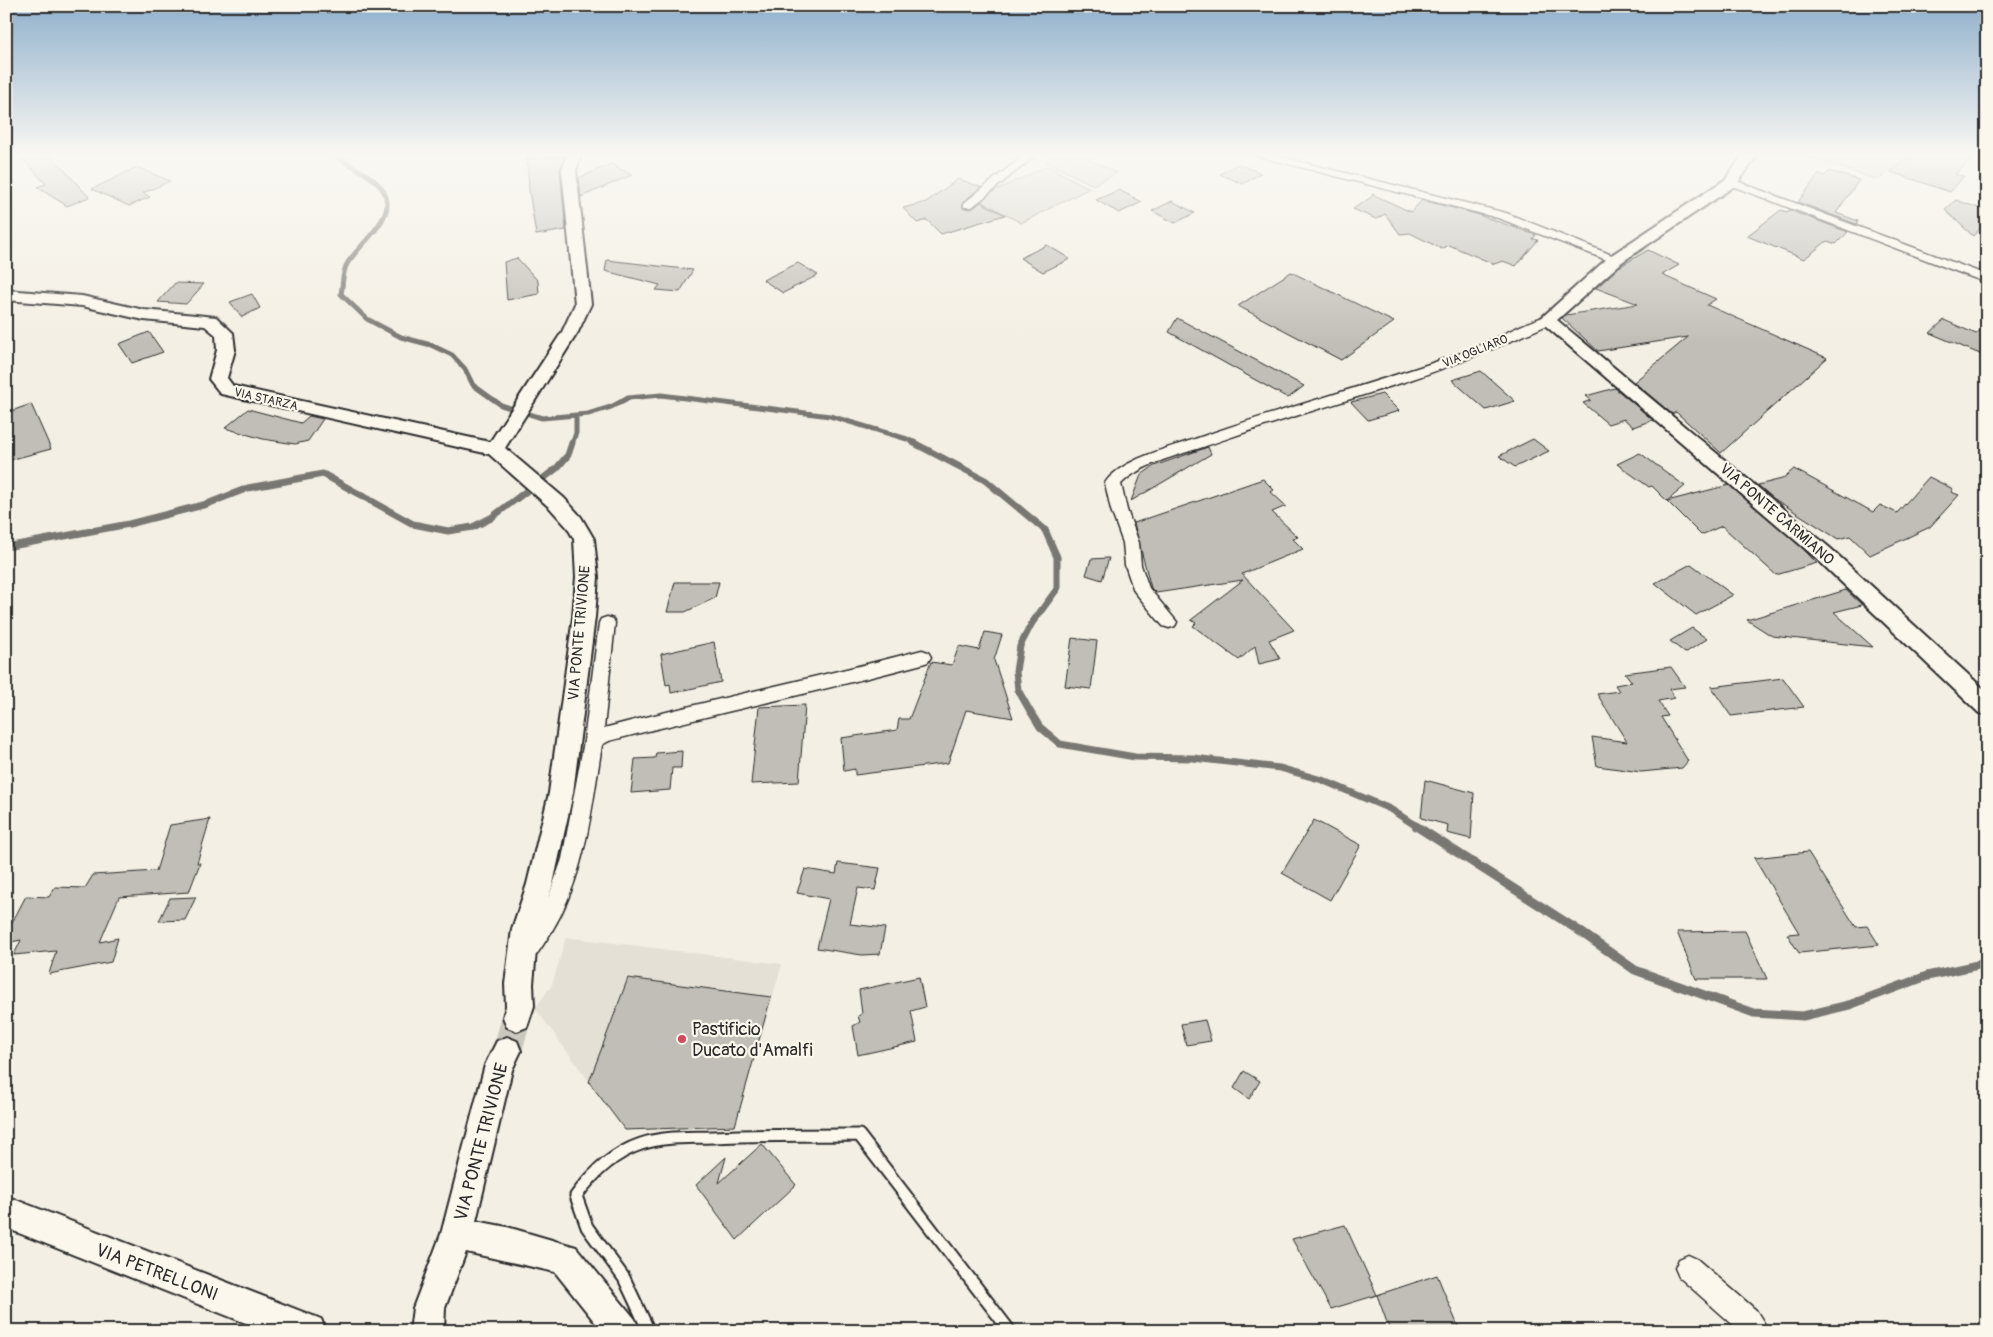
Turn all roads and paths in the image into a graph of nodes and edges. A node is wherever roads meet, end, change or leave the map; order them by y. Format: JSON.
{"nodes":[{"id":1,"x":574,"y":218,"type":"edge"},
{"id":2,"x":1511,"y":218,"type":"edge"},
{"id":3,"x":1677,"y":218,"type":"edge"},
{"id":4,"x":1828,"y":218,"type":"edge"},
{"id":5,"x":1616,"y":259,"type":"junction"},
{"id":6,"x":1987,"y":278,"type":"edge"},
{"id":7,"x":6,"y":295,"type":"edge"},
{"id":8,"x":1553,"y":326,"type":"junction"},
{"id":9,"x":495,"y":449,"type":"junction"},
{"id":10,"x":1169,"y":622,"type":"dead end"},
{"id":11,"x":607,"y":623,"type":"dead end"},
{"id":12,"x":922,"y":657,"type":"dead end"},
{"id":13,"x":1987,"y":706,"type":"edge"},
{"id":14,"x":592,"y":741,"type":"junction"},
{"id":15,"x":521,"y":959,"type":"junction"},
{"id":16,"x":517,"y":1017,"type":"tunnel mouth"},
{"id":17,"x":507,"y":1051,"type":"tunnel mouth"},
{"id":18,"x":6,"y":1212,"type":"edge"},
{"id":19,"x":457,"y":1234,"type":"junction"},
{"id":20,"x":1688,"y":1268,"type":"dead end"},
{"id":21,"x":309,"y":1331,"type":"edge"},
{"id":22,"x":427,"y":1331,"type":"edge"},
{"id":23,"x":623,"y":1331,"type":"edge"},
{"id":24,"x":644,"y":1331,"type":"edge"},
{"id":25,"x":1010,"y":1331,"type":"edge"},
{"id":26,"x":1756,"y":1331,"type":"edge"}],
"edges":[{"from":1,"to":9,"type":"street"},
{"from":2,"to":5,"type":"street"},
{"from":3,"to":5,"type":"street","name":"VIA OGLIARO"},
{"from":4,"to":6,"type":"street"},
{"from":5,"to":8,"type":"street","name":"VIA OGLIARO"},
{"from":7,"to":9,"type":"street","name":"VIA STARZA"},
{"from":8,"to":10,"type":"street","name":"VIA OGLIARO"},
{"from":8,"to":13,"type":"street","name":"VIA PONTE CARMIANO"},
{"from":9,"to":15,"type":"street","name":"VIA PONTE TRIVIONE"},
{"from":11,"to":14,"type":"street"},
{"from":12,"to":14,"type":"street"},
{"from":14,"to":15,"type":"street"},
{"from":15,"to":16,"type":"street","name":"VIA PONTE TRIVIONE"},
{"from":17,"to":19,"type":"street","name":"VIA PONTE TRIVIONE"},
{"from":18,"to":21,"type":"street","name":"VIA PETRELLONI"},
{"from":19,"to":22,"type":"street","name":"VIA PONTE TRIVIONE"},
{"from":19,"to":23,"type":"street"},
{"from":20,"to":26,"type":"street"},
{"from":24,"to":25,"type":"lane"}]}
